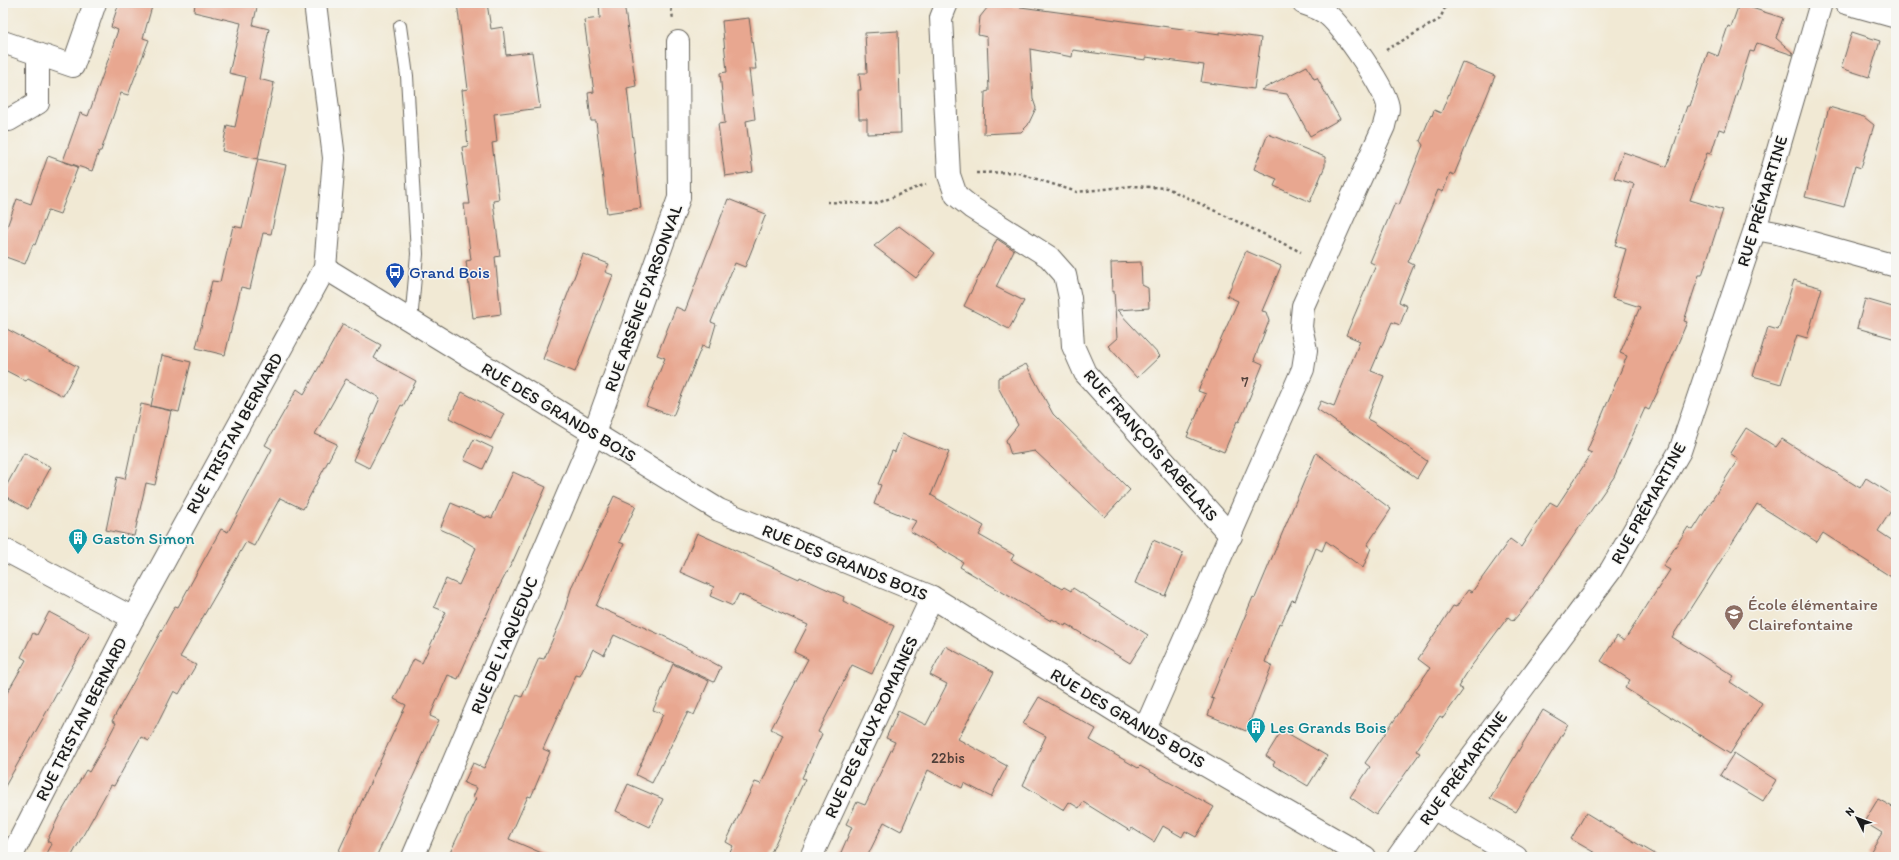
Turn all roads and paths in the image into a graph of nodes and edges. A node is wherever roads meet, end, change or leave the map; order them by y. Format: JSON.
{"nodes":[{"id":1,"x":96,"y":3,"type":"edge"},
{"id":2,"x":315,"y":3,"type":"edge"},
{"id":3,"x":947,"y":3,"type":"edge"},
{"id":4,"x":1303,"y":3,"type":"edge"},
{"id":5,"x":1447,"y":3,"type":"edge"},
{"id":6,"x":1821,"y":3,"type":"edge"},
{"id":7,"x":1846,"y":3,"type":"edge"},
{"id":8,"x":1896,"y":17,"type":"edge"},
{"id":9,"x":400,"y":26,"type":"dead end"},
{"id":10,"x":3,"y":42,"type":"edge"},
{"id":11,"x":678,"y":42,"type":"dead end"},
{"id":12,"x":38,"y":54,"type":"junction"},
{"id":13,"x":1366,"y":62,"type":"junction"},
{"id":14,"x":5,"y":125,"type":"edge"},
{"id":15,"x":949,"y":175,"type":"junction"},
{"id":16,"x":827,"y":202,"type":"dead end"},
{"id":17,"x":1755,"y":228,"type":"junction"},
{"id":18,"x":1323,"y":262,"type":"junction"},
{"id":19,"x":1896,"y":266,"type":"edge"},
{"id":20,"x":325,"y":268,"type":"junction"},
{"id":21,"x":410,"y":322,"type":"junction"},
{"id":22,"x":594,"y":433,"type":"junction"},
{"id":23,"x":1231,"y":536,"type":"junction"},
{"id":24,"x":3,"y":549,"type":"edge"},
{"id":25,"x":932,"y":597,"type":"junction"},
{"id":26,"x":133,"y":618,"type":"junction"},
{"id":27,"x":1145,"y":729,"type":"junction"},
{"id":28,"x":1433,"y":808,"type":"junction"},
{"id":29,"x":11,"y":857,"type":"edge"},
{"id":30,"x":413,"y":857,"type":"edge"},
{"id":31,"x":811,"y":857,"type":"edge"},
{"id":32,"x":1364,"y":857,"type":"edge"},
{"id":33,"x":1398,"y":857,"type":"edge"},
{"id":34,"x":1516,"y":857,"type":"edge"}],
"edges":[{"from":1,"to":12,"type":"street"},
{"from":2,"to":20,"type":"street","name":"RUE TRISTAN BERNARD"},
{"from":3,"to":15,"type":"street","name":"RUE FRANÇOIS RABELAIS"},
{"from":4,"to":13,"type":"street","name":"RUE FRANÇOIS RABELAIS"},
{"from":5,"to":13,"type":"path"},
{"from":6,"to":17,"type":"street","name":"RUE PRÉMARTINE"},
{"from":7,"to":8,"type":"street"},
{"from":9,"to":21,"type":"lane"},
{"from":10,"to":12,"type":"street"},
{"from":11,"to":22,"type":"street","name":"RUE ARSÈNE D'ARSONVAL"},
{"from":12,"to":14,"type":"street"},
{"from":13,"to":18,"type":"street","name":"RUE FRANÇOIS RABELAIS"},
{"from":15,"to":16,"type":"path"},
{"from":15,"to":18,"type":"path"},
{"from":15,"to":23,"type":"street","name":"RUE FRANÇOIS RABELAIS"},
{"from":17,"to":19,"type":"street"},
{"from":17,"to":28,"type":"street","name":"RUE PRÉMARTINE"},
{"from":18,"to":23,"type":"street","name":"RUE FRANÇOIS RABELAIS"},
{"from":20,"to":21,"type":"street","name":"RUE DES GRANDS BOIS"},
{"from":20,"to":26,"type":"street","name":"RUE TRISTAN BERNARD"},
{"from":21,"to":22,"type":"street","name":"RUE DES GRANDS BOIS"},
{"from":22,"to":25,"type":"street","name":"RUE DES GRANDS BOIS"},
{"from":22,"to":30,"type":"street","name":"RUE DE L'AQUEDUC"},
{"from":23,"to":27,"type":"street","name":"RUE FRANÇOIS RABELAIS"},
{"from":24,"to":26,"type":"street"},
{"from":25,"to":27,"type":"street","name":"RUE DES GRANDS BOIS"},
{"from":25,"to":31,"type":"street","name":"RUE DES EAUX ROMAINES"},
{"from":26,"to":29,"type":"street","name":"RUE TRISTAN BERNARD"},
{"from":27,"to":32,"type":"street","name":"RUE DES GRANDS BOIS"},
{"from":28,"to":33,"type":"street","name":"RUE PRÉMARTINE"},
{"from":28,"to":34,"type":"street"}]}
